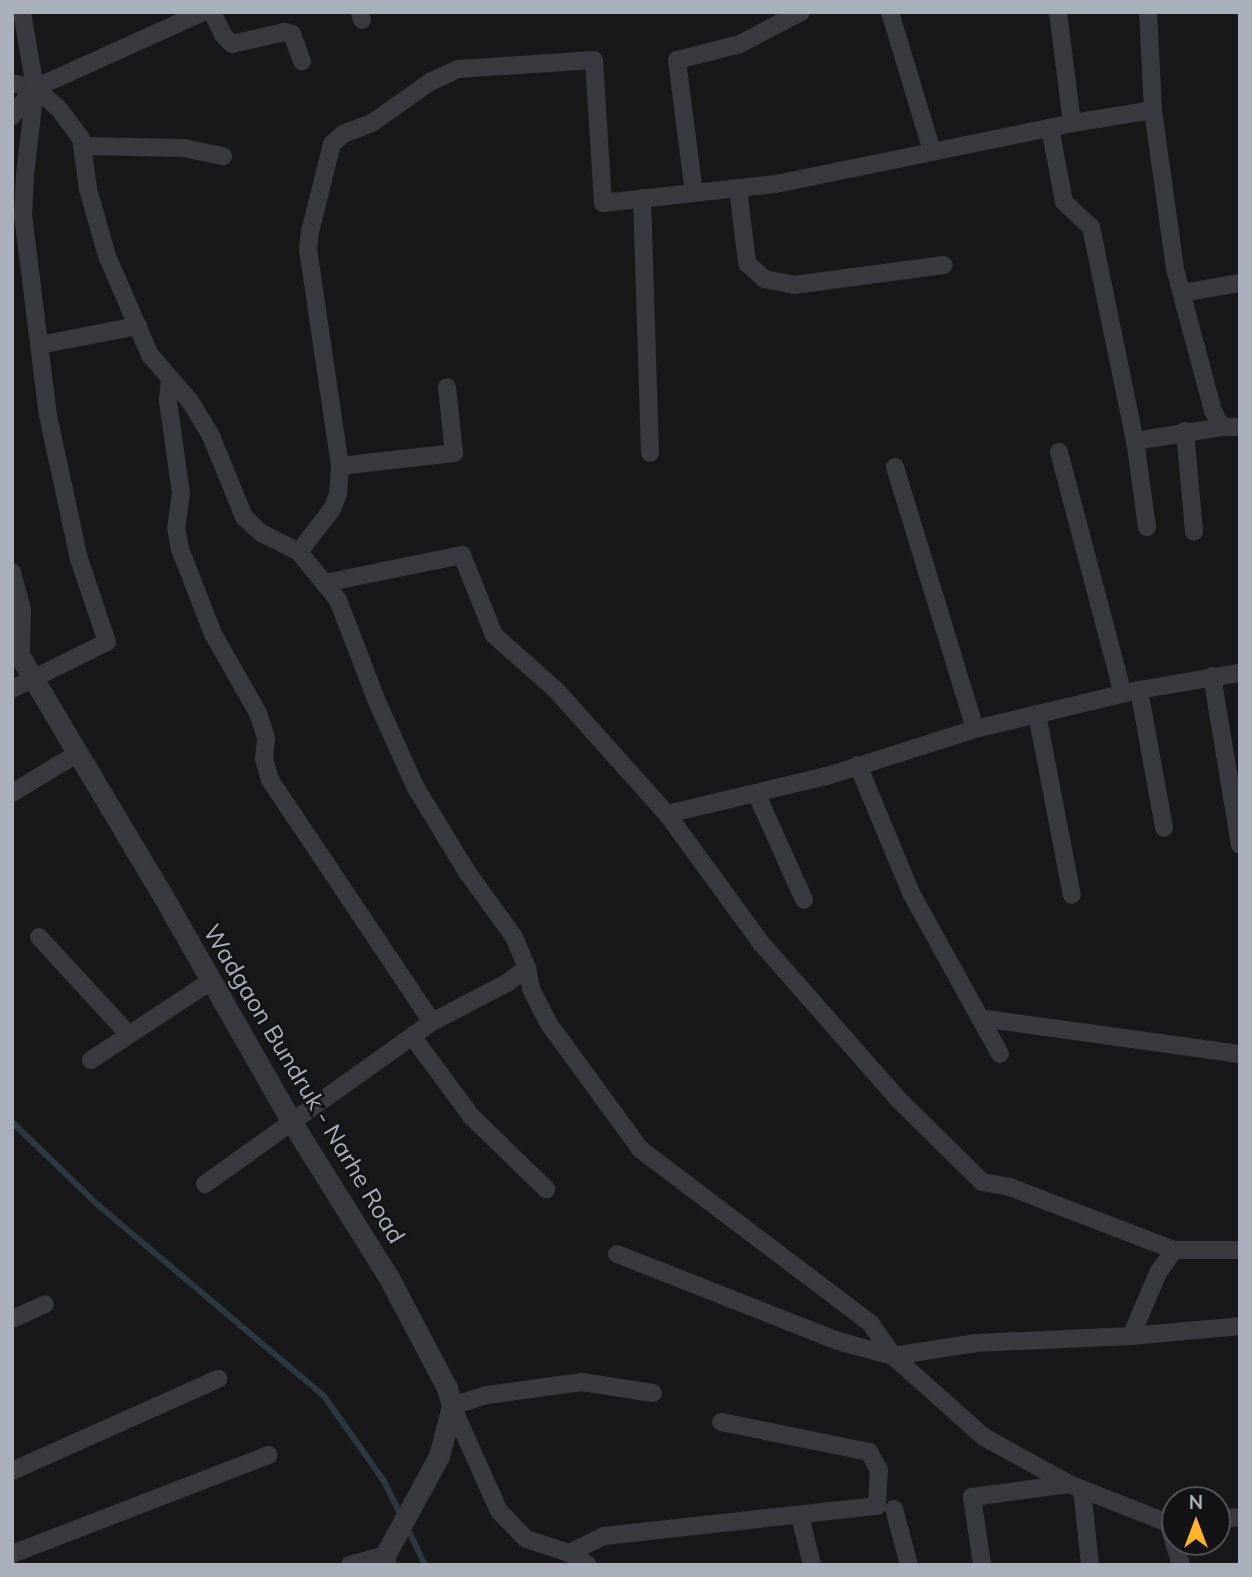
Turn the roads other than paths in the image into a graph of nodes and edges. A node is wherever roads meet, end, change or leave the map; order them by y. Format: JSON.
{"nodes":[{"id":1,"x":22,"y":12,"type":"edge"},
{"id":2,"x":203,"y":12,"type":"edge"},
{"id":3,"x":212,"y":12,"type":"edge"},
{"id":4,"x":801,"y":12,"type":"edge"},
{"id":5,"x":890,"y":12,"type":"edge"},
{"id":6,"x":1058,"y":12,"type":"edge"},
{"id":7,"x":1148,"y":12,"type":"edge"},
{"id":8,"x":302,"y":61,"type":"dead end"},
{"id":9,"x":12,"y":83,"type":"edge"},
{"id":10,"x":36,"y":88,"type":"junction"},
{"id":11,"x":1153,"y":110,"type":"junction"},
{"id":12,"x":12,"y":116,"type":"edge"},
{"id":13,"x":1072,"y":123,"type":"junction"},
{"id":14,"x":1051,"y":128,"type":"junction"},
{"id":15,"x":82,"y":146,"type":"junction"},
{"id":16,"x":932,"y":151,"type":"junction"},
{"id":17,"x":223,"y":156,"type":"dead end"},
{"id":18,"x":738,"y":188,"type":"junction"},
{"id":19,"x":694,"y":193,"type":"junction"},
{"id":20,"x":642,"y":198,"type":"junction"},
{"id":21,"x":944,"y":265,"type":"dead end"},
{"id":22,"x":1240,"y":283,"type":"edge"},
{"id":23,"x":1182,"y":293,"type":"junction"},
{"id":24,"x":138,"y":326,"type":"junction"},
{"id":25,"x":39,"y":345,"type":"junction"},
{"id":26,"x":170,"y":378,"type":"junction"},
{"id":27,"x":447,"y":387,"type":"dead end"},
{"id":28,"x":1231,"y":427,"type":"edge"},
{"id":29,"x":1185,"y":431,"type":"junction"},
{"id":30,"x":1135,"y":441,"type":"junction"},
{"id":31,"x":1059,"y":452,"type":"dead end"},
{"id":32,"x":650,"y":453,"type":"dead end"},
{"id":33,"x":340,"y":466,"type":"junction"},
{"id":34,"x":895,"y":467,"type":"dead end"},
{"id":35,"x":1147,"y":527,"type":"dead end"},
{"id":36,"x":1194,"y":532,"type":"dead end"},
{"id":37,"x":299,"y":552,"type":"junction"},
{"id":38,"x":12,"y":572,"type":"edge"},
{"id":39,"x":325,"y":583,"type":"junction"},
{"id":40,"x":17,"y":650,"type":"edge"},
{"id":41,"x":1240,"y":673,"type":"edge"},
{"id":42,"x":1212,"y":676,"type":"junction"},
{"id":43,"x":34,"y":679,"type":"junction"},
{"id":44,"x":12,"y":689,"type":"edge"},
{"id":45,"x":1131,"y":692,"type":"junction"},
{"id":46,"x":1037,"y":714,"type":"junction"},
{"id":47,"x":975,"y":729,"type":"junction"},
{"id":48,"x":78,"y":753,"type":"junction"},
{"id":49,"x":858,"y":765,"type":"junction"},
{"id":50,"x":12,"y":793,"type":"edge"},
{"id":51,"x":756,"y":793,"type":"junction"},
{"id":52,"x":667,"y":814,"type":"junction"},
{"id":53,"x":1164,"y":828,"type":"dead end"},
{"id":54,"x":1240,"y":845,"type":"edge"},
{"id":55,"x":1072,"y":895,"type":"dead end"},
{"id":56,"x":804,"y":900,"type":"dead end"},
{"id":57,"x":39,"y":937,"type":"dead end"},
{"id":58,"x":527,"y":968,"type":"junction"},
{"id":59,"x":211,"y":981,"type":"junction"},
{"id":60,"x":980,"y":1018,"type":"junction"},
{"id":61,"x":432,"y":1022,"type":"junction"},
{"id":62,"x":129,"y":1035,"type":"junction"},
{"id":63,"x":412,"y":1036,"type":"junction"},
{"id":64,"x":1000,"y":1054,"type":"dead end"},
{"id":65,"x":1240,"y":1054,"type":"edge"},
{"id":66,"x":91,"y":1060,"type":"dead end"},
{"id":67,"x":291,"y":1121,"type":"junction"},
{"id":68,"x":205,"y":1184,"type":"dead end"},
{"id":69,"x":545,"y":1189,"type":"dead end"},
{"id":70,"x":1174,"y":1250,"type":"junction"},
{"id":71,"x":1240,"y":1250,"type":"edge"},
{"id":72,"x":617,"y":1254,"type":"dead end"},
{"id":73,"x":45,"y":1304,"type":"dead end"},
{"id":74,"x":12,"y":1319,"type":"edge"},
{"id":75,"x":1240,"y":1326,"type":"edge"},
{"id":76,"x":1131,"y":1336,"type":"junction"},
{"id":77,"x":893,"y":1356,"type":"junction"},
{"id":78,"x":218,"y":1379,"type":"dead end"},
{"id":79,"x":653,"y":1392,"type":"dead end"},
{"id":80,"x":452,"y":1406,"type":"junction"},
{"id":81,"x":721,"y":1422,"type":"dead end"},
{"id":82,"x":269,"y":1455,"type":"dead end"},
{"id":83,"x":12,"y":1471,"type":"edge"},
{"id":84,"x":1076,"y":1486,"type":"junction"},
{"id":85,"x":894,"y":1509,"type":"dead end"},
{"id":86,"x":800,"y":1516,"type":"junction"},
{"id":87,"x":1161,"y":1519,"type":"edge"},
{"id":88,"x":388,"y":1553,"type":"edge"},
{"id":89,"x":569,"y":1553,"type":"junction"},
{"id":90,"x":12,"y":1554,"type":"edge"},
{"id":91,"x":350,"y":1565,"type":"edge"},
{"id":92,"x":588,"y":1565,"type":"edge"},
{"id":93,"x":812,"y":1565,"type":"edge"},
{"id":94,"x":909,"y":1565,"type":"edge"},
{"id":95,"x":982,"y":1565,"type":"edge"},
{"id":96,"x":1090,"y":1565,"type":"edge"}],
"edges":[{"from":1,"to":10,"type":"street"},
{"from":2,"to":10,"type":"street"},
{"from":3,"to":8,"type":"street"},
{"from":4,"to":19,"type":"street"},
{"from":5,"to":16,"type":"street"},
{"from":6,"to":13,"type":"street"},
{"from":7,"to":11,"type":"street"},
{"from":9,"to":10,"type":"street"},
{"from":10,"to":12,"type":"street"},
{"from":10,"to":15,"type":"street"},
{"from":10,"to":25,"type":"street"},
{"from":11,"to":13,"type":"street"},
{"from":11,"to":23,"type":"street"},
{"from":13,"to":14,"type":"street"},
{"from":14,"to":16,"type":"street"},
{"from":14,"to":30,"type":"street"},
{"from":15,"to":17,"type":"street"},
{"from":15,"to":24,"type":"street"},
{"from":16,"to":18,"type":"street"},
{"from":18,"to":19,"type":"street"},
{"from":18,"to":21,"type":"street"},
{"from":19,"to":20,"type":"street"},
{"from":20,"to":32,"type":"street"},
{"from":20,"to":33,"type":"street"},
{"from":22,"to":23,"type":"street"},
{"from":23,"to":28,"type":"street"},
{"from":24,"to":25,"type":"street"},
{"from":24,"to":26,"type":"street"},
{"from":25,"to":43,"type":"street"},
{"from":26,"to":37,"type":"street"},
{"from":26,"to":61,"type":"street"},
{"from":27,"to":33,"type":"street"},
{"from":28,"to":29,"type":"street"},
{"from":29,"to":30,"type":"street"},
{"from":29,"to":36,"type":"street"},
{"from":30,"to":35,"type":"street"},
{"from":31,"to":45,"type":"street"},
{"from":33,"to":37,"type":"street"},
{"from":34,"to":47,"type":"street"},
{"from":37,"to":39,"type":"street"},
{"from":38,"to":40,"type":"street"},
{"from":39,"to":52,"type":"street"},
{"from":39,"to":58,"type":"street"},
{"from":40,"to":43,"type":"street","name":"Wadgaon Bundruk - Narhe Road"},
{"from":41,"to":42,"type":"street"},
{"from":42,"to":45,"type":"street"},
{"from":42,"to":54,"type":"street"},
{"from":43,"to":44,"type":"street"},
{"from":43,"to":48,"type":"street","name":"Wadgaon Bundruk - Narhe Road"},
{"from":45,"to":46,"type":"street"},
{"from":45,"to":53,"type":"street"},
{"from":46,"to":47,"type":"street"},
{"from":46,"to":55,"type":"street"},
{"from":47,"to":49,"type":"street"},
{"from":48,"to":50,"type":"street"},
{"from":48,"to":59,"type":"street","name":"Wadgaon Bundruk - Narhe Road"},
{"from":49,"to":51,"type":"street"},
{"from":49,"to":60,"type":"street"},
{"from":51,"to":52,"type":"street"},
{"from":51,"to":56,"type":"street"},
{"from":52,"to":70,"type":"street"},
{"from":57,"to":62,"type":"street"},
{"from":58,"to":61,"type":"street"},
{"from":58,"to":77,"type":"street"},
{"from":59,"to":62,"type":"street"},
{"from":59,"to":67,"type":"street","name":"Wadgaon Bundruk - Narhe Road"},
{"from":60,"to":64,"type":"street"},
{"from":60,"to":65,"type":"street"},
{"from":61,"to":63,"type":"street"},
{"from":62,"to":66,"type":"street"},
{"from":63,"to":67,"type":"street"},
{"from":63,"to":69,"type":"street"},
{"from":67,"to":68,"type":"street"},
{"from":67,"to":80,"type":"street","name":"Wadgaon Bundruk - Narhe Road"},
{"from":70,"to":71,"type":"street"},
{"from":70,"to":76,"type":"street"},
{"from":72,"to":77,"type":"street"},
{"from":73,"to":74,"type":"street"},
{"from":75,"to":76,"type":"street"},
{"from":76,"to":77,"type":"street"},
{"from":77,"to":84,"type":"street"},
{"from":78,"to":83,"type":"street"},
{"from":79,"to":80,"type":"street"},
{"from":80,"to":88,"type":"street"},
{"from":80,"to":89,"type":"street"},
{"from":81,"to":86,"type":"street"},
{"from":82,"to":90,"type":"street"},
{"from":84,"to":87,"type":"street"},
{"from":84,"to":95,"type":"street"},
{"from":84,"to":96,"type":"street"},
{"from":85,"to":94,"type":"street"},
{"from":86,"to":89,"type":"street"},
{"from":86,"to":93,"type":"street"},
{"from":88,"to":91,"type":"street"},
{"from":89,"to":92,"type":"street"}]}
